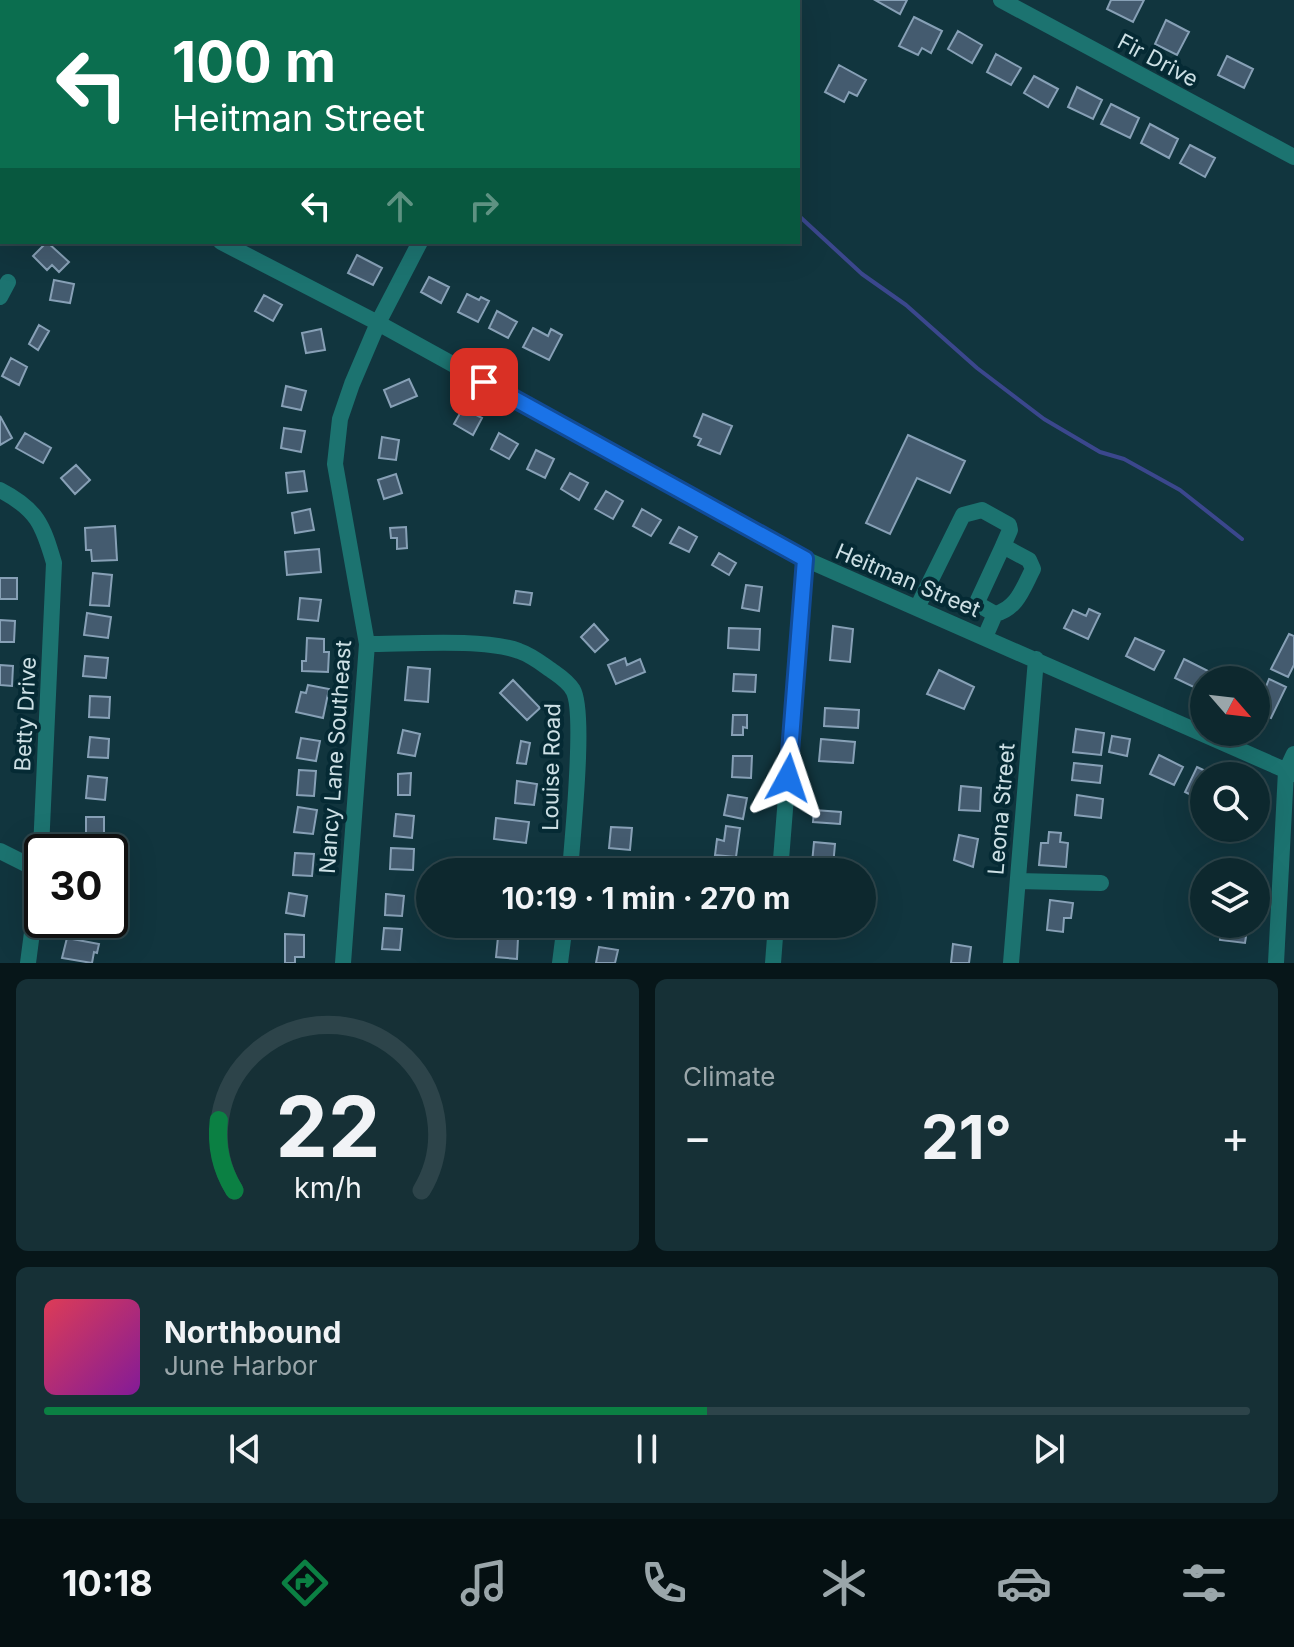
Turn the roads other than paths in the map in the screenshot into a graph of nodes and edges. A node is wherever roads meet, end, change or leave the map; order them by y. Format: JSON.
{"nodes":[{"id":1,"x":1001,"y":0,"type":"edge"},
{"id":2,"x":1294,"y":157,"type":"edge"},
{"id":3,"x":225,"y":244,"type":"edge"},
{"id":4,"x":419,"y":244,"type":"edge"},
{"id":5,"x":378,"y":323,"type":"junction"},
{"id":6,"x":0,"y":490,"type":"edge"},
{"id":7,"x":1003,"y":546,"type":"junction"},
{"id":8,"x":805,"y":559,"type":"junction"},
{"id":9,"x":917,"y":608,"type":"junction"},
{"id":10,"x":995,"y":614,"type":"junction"},
{"id":11,"x":985,"y":637,"type":"junction"},
{"id":12,"x":367,"y":644,"type":"junction"},
{"id":13,"x":1036,"y":659,"type":"junction"},
{"id":14,"x":1294,"y":754,"type":"edge"},
{"id":15,"x":1290,"y":772,"type":"edge"},
{"id":16,"x":42,"y":834,"type":"edge"},
{"id":17,"x":0,"y":851,"type":"edge"},
{"id":18,"x":571,"y":858,"type":"edge"},
{"id":19,"x":781,"y":858,"type":"edge"},
{"id":20,"x":24,"y":863,"type":"edge"},
{"id":21,"x":1018,"y":881,"type":"junction"},
{"id":22,"x":1101,"y":883,"type":"dead end"},
{"id":23,"x":31,"y":938,"type":"edge"},
{"id":24,"x":563,"y":938,"type":"edge"},
{"id":25,"x":775,"y":938,"type":"edge"},
{"id":26,"x":28,"y":963,"type":"edge"},
{"id":27,"x":343,"y":963,"type":"edge"},
{"id":28,"x":560,"y":963,"type":"edge"},
{"id":29,"x":773,"y":963,"type":"edge"},
{"id":30,"x":1011,"y":963,"type":"edge"},
{"id":31,"x":1276,"y":963,"type":"edge"}],
"edges":[{"from":1,"to":2,"type":"street","name":"Fir Drive"},
{"from":3,"to":5,"type":"street","name":"Heitman Street"},
{"from":4,"to":5,"type":"street","name":"Nancy Lane Southeast"},
{"from":5,"to":8,"type":"street","name":"Heitman Street"},
{"from":5,"to":12,"type":"street","name":"Nancy Lane Southeast"},
{"from":6,"to":16,"type":"street","name":"Betty Drive"},
{"from":7,"to":9,"type":"street"},
{"from":7,"to":10,"type":"street"},
{"from":7,"to":10,"type":"street"},
{"from":8,"to":9,"type":"street","name":"Heitman Street"},
{"from":8,"to":19,"type":"street"},
{"from":9,"to":11,"type":"street","name":"Heitman Street"},
{"from":10,"to":11,"type":"street"},
{"from":11,"to":13,"type":"street","name":"Heitman Street"},
{"from":12,"to":18,"type":"street","name":"Louise Road"},
{"from":12,"to":27,"type":"street","name":"Nancy Lane Southeast"},
{"from":13,"to":15,"type":"street","name":"Heitman Street"},
{"from":13,"to":21,"type":"street","name":"Leona Street"},
{"from":14,"to":15,"type":"street"},
{"from":15,"to":31,"type":"street"},
{"from":17,"to":20,"type":"street"},
{"from":21,"to":22,"type":"street"},
{"from":21,"to":30,"type":"street","name":"Leona Street"},
{"from":23,"to":26,"type":"street","name":"Betty Drive"},
{"from":24,"to":28,"type":"street"},
{"from":25,"to":29,"type":"street"}]}
